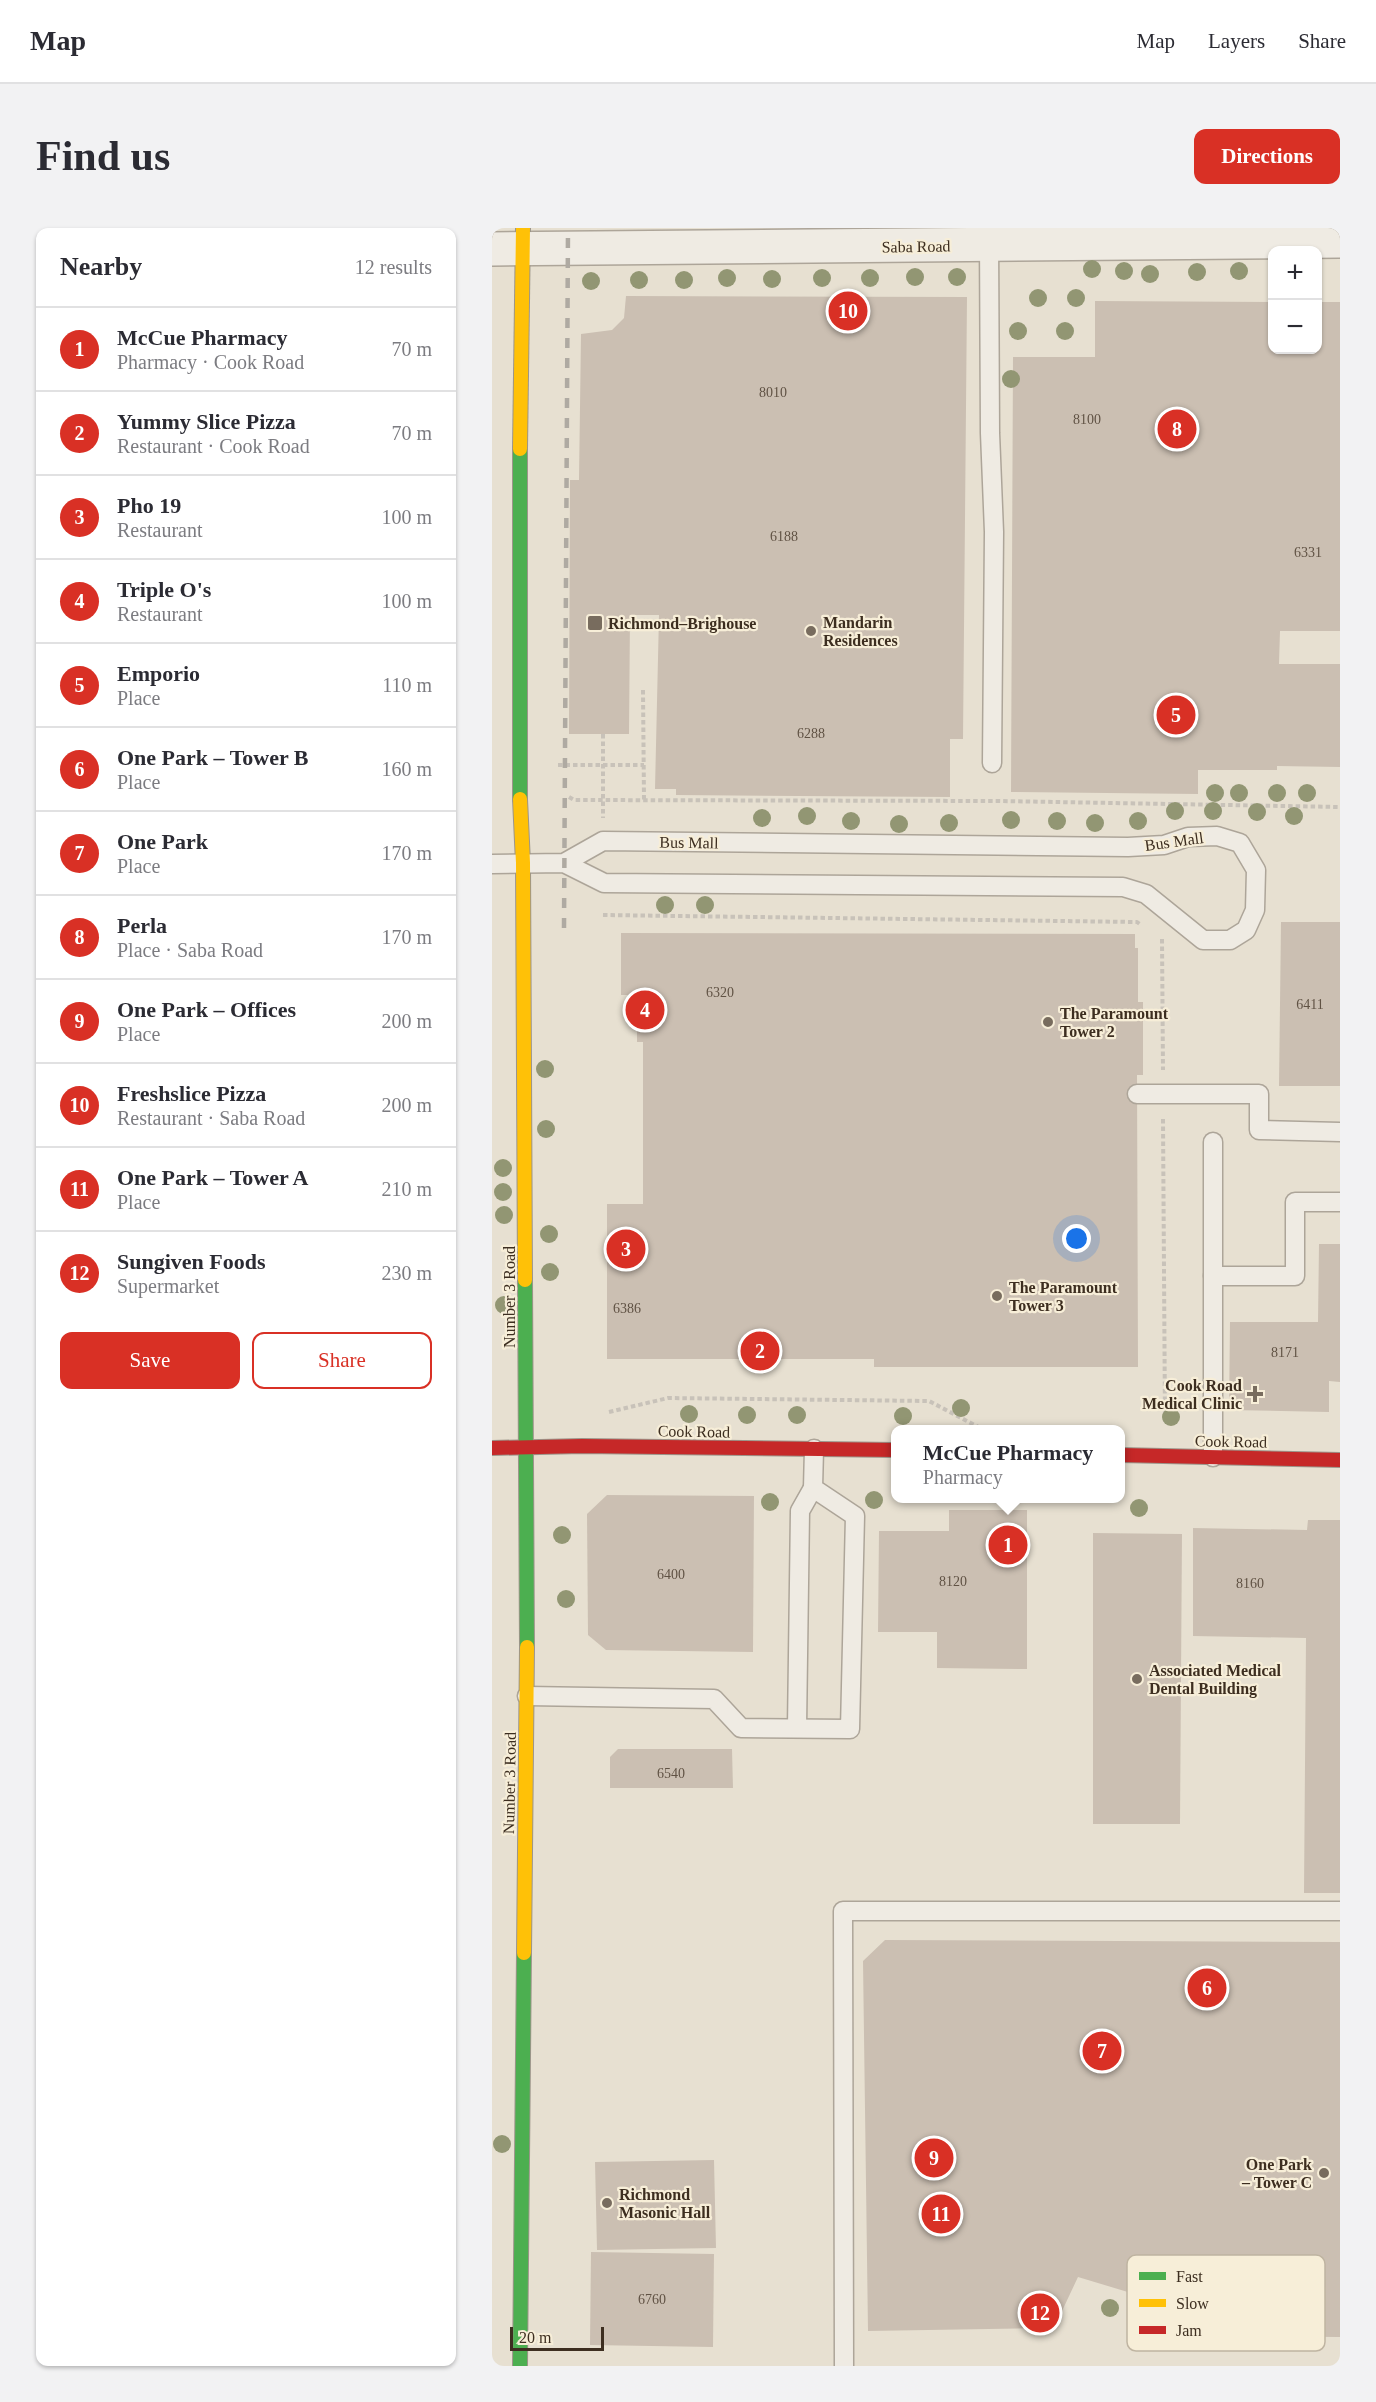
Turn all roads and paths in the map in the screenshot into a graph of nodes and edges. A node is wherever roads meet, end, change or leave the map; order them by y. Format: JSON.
{"nodes":[{"id":1,"x":989,"y":236,"type":"edge"},
{"id":2,"x":1340,"y":241,"type":"edge"},
{"id":3,"x":512,"y":242,"type":"edge"},
{"id":4,"x":643,"y":690,"type":"dead end"},
{"id":5,"x":603,"y":734,"type":"dead end"},
{"id":6,"x":992,"y":763,"type":"dead end"},
{"id":7,"x":558,"y":765,"type":"dead end"},
{"id":8,"x":603,"y":765,"type":"junction"},
{"id":9,"x":644,"y":765,"type":"junction"},
{"id":10,"x":569,"y":797,"type":"dead end"},
{"id":11,"x":603,"y":799,"type":"junction"},
{"id":12,"x":644,"y":800,"type":"junction"},
{"id":13,"x":1340,"y":807,"type":"edge"},
{"id":14,"x":603,"y":821,"type":"dead end"},
{"id":15,"x":523,"y":863,"type":"junction"},
{"id":16,"x":564,"y":863,"type":"junction"},
{"id":17,"x":492,"y":864,"type":"edge"},
{"id":18,"x":603,"y":915,"type":"dead end"},
{"id":19,"x":1146,"y":928,"type":"dead end"},
{"id":20,"x":1154,"y":934,"type":"dead end"},
{"id":21,"x":1137,"y":1094,"type":"dead end"},
{"id":22,"x":1163,"y":1094,"type":"junction"},
{"id":23,"x":1340,"y":1132,"type":"edge"},
{"id":24,"x":1213,"y":1142,"type":"dead end"},
{"id":25,"x":1340,"y":1202,"type":"edge"},
{"id":26,"x":1213,"y":1276,"type":"junction"},
{"id":27,"x":605,"y":1413,"type":"dead end"},
{"id":28,"x":1165,"y":1422,"type":"dead end"},
{"id":29,"x":975,"y":1425,"type":"edge"},
{"id":30,"x":527,"y":1447,"type":"junction"},
{"id":31,"x":492,"y":1448,"type":"edge"},
{"id":32,"x":814,"y":1449,"type":"junction"},
{"id":33,"x":891,"y":1450,"type":"edge"},
{"id":34,"x":1125,"y":1455,"type":"edge"},
{"id":35,"x":1212,"y":1457,"type":"junction"},
{"id":36,"x":1340,"y":1460,"type":"edge"},
{"id":37,"x":813,"y":1488,"type":"junction"},
{"id":38,"x":527,"y":1696,"type":"junction"},
{"id":39,"x":797,"y":1728,"type":"junction"},
{"id":40,"x":1340,"y":1911,"type":"edge"},
{"id":41,"x":520,"y":2366,"type":"edge"},
{"id":42,"x":844,"y":2366,"type":"edge"}],
"edges":[{"from":1,"to":2,"type":"street","name":"Saba Road"},
{"from":1,"to":3,"type":"street","name":"Saba Road"},
{"from":1,"to":6,"type":"lane"},
{"from":3,"to":15,"type":"main road","name":"Number 3 Road"},
{"from":4,"to":9,"type":"path"},
{"from":5,"to":8,"type":"path"},
{"from":7,"to":8,"type":"path"},
{"from":8,"to":9,"type":"path"},
{"from":8,"to":11,"type":"path"},
{"from":9,"to":12,"type":"path"},
{"from":10,"to":11,"type":"path"},
{"from":11,"to":12,"type":"path"},
{"from":11,"to":14,"type":"path"},
{"from":12,"to":13,"type":"path"},
{"from":15,"to":16,"type":"lane","name":"Bus Mall"},
{"from":15,"to":17,"type":"lane","name":"Bus Mall"},
{"from":15,"to":30,"type":"main road","name":"Number 3 Road"},
{"from":16,"to":16,"type":"lane","name":"Bus Mall"},
{"from":18,"to":19,"type":"path"},
{"from":20,"to":22,"type":"path"},
{"from":21,"to":22,"type":"lane"},
{"from":22,"to":23,"type":"lane"},
{"from":22,"to":28,"type":"path"},
{"from":24,"to":26,"type":"lane"},
{"from":25,"to":26,"type":"lane"},
{"from":26,"to":35,"type":"lane"},
{"from":27,"to":29,"type":"path"},
{"from":30,"to":31,"type":"main road","name":"Cook Road"},
{"from":30,"to":32,"type":"main road","name":"Cook Road"},
{"from":30,"to":38,"type":"main road","name":"Number 3 Road"},
{"from":32,"to":33,"type":"main road","name":"Cook Road"},
{"from":32,"to":37,"type":"lane"},
{"from":34,"to":35,"type":"main road","name":"Cook Road"},
{"from":35,"to":36,"type":"main road","name":"Cook Road"},
{"from":37,"to":39,"type":"lane"},
{"from":37,"to":39,"type":"lane"},
{"from":38,"to":39,"type":"lane"},
{"from":38,"to":41,"type":"main road","name":"Number 3 Road"},
{"from":40,"to":42,"type":"lane"}]}
